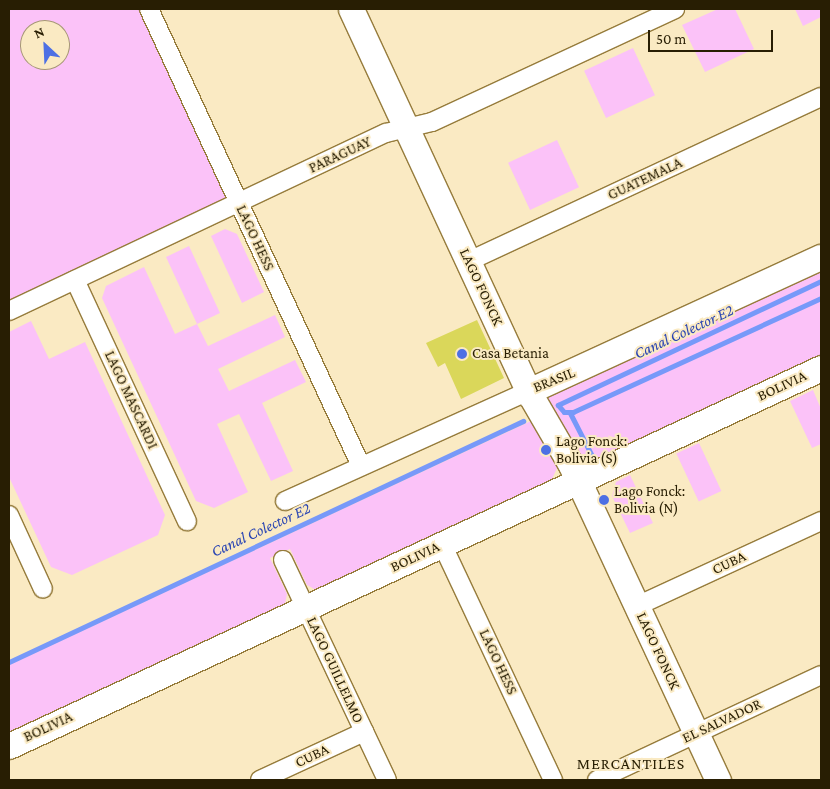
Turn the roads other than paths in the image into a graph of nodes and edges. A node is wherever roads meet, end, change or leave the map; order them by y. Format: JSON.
{"nodes":[{"id":1,"x":149,"y":9,"type":"edge"},
{"id":2,"x":351,"y":9,"type":"edge"},
{"id":3,"x":675,"y":9,"type":"edge"},
{"id":4,"x":821,"y":97,"type":"edge"},
{"id":5,"x":407,"y":128,"type":"junction"},
{"id":6,"x":239,"y":203,"type":"junction"},
{"id":7,"x":821,"y":257,"type":"edge"},
{"id":8,"x":469,"y":261,"type":"junction"},
{"id":9,"x":75,"y":280,"type":"junction"},
{"id":10,"x":9,"y":311,"type":"edge"},
{"id":11,"x":821,"y":368,"type":"edge"},
{"id":12,"x":529,"y":391,"type":"junction"},
{"id":13,"x":361,"y":466,"type":"junction"},
{"id":14,"x":578,"y":481,"type":"junction"},
{"id":15,"x":285,"y":501,"type":"dead end"},
{"id":16,"x":9,"y":515,"type":"edge"},
{"id":17,"x":187,"y":521,"type":"dead end"},
{"id":18,"x":821,"y":521,"type":"edge"},
{"id":19,"x":442,"y":544,"type":"junction"},
{"id":20,"x":283,"y":560,"type":"dead end"},
{"id":21,"x":43,"y":589,"type":"dead end"},
{"id":22,"x":637,"y":606,"type":"junction"},
{"id":23,"x":306,"y":608,"type":"junction"},
{"id":24,"x":821,"y":675,"type":"edge"},
{"id":25,"x":364,"y":732,"type":"junction"},
{"id":26,"x":696,"y":733,"type":"junction"},
{"id":27,"x":9,"y":746,"type":"edge"},
{"id":28,"x":260,"y":780,"type":"edge"},
{"id":29,"x":387,"y":780,"type":"edge"},
{"id":30,"x":553,"y":780,"type":"edge"},
{"id":31,"x":596,"y":780,"type":"edge"},
{"id":32,"x":718,"y":780,"type":"edge"}],
"edges":[{"from":1,"to":6,"type":"street","name":"LAGO HESS"},
{"from":2,"to":5,"type":"street","name":"LAGO FONCK"},
{"from":3,"to":5,"type":"street","name":"PARAGUAY"},
{"from":4,"to":8,"type":"street","name":"GUATEMALA"},
{"from":5,"to":6,"type":"street","name":"PARAGUAY"},
{"from":5,"to":8,"type":"street","name":"LAGO FONCK"},
{"from":6,"to":9,"type":"street","name":"PARAGUAY"},
{"from":6,"to":13,"type":"street","name":"LAGO HESS"},
{"from":7,"to":12,"type":"street","name":"BRASIL"},
{"from":8,"to":12,"type":"street","name":"LAGO FONCK"},
{"from":9,"to":10,"type":"street","name":"PARAGUAY"},
{"from":9,"to":17,"type":"street","name":"LAGO MASCARDI"},
{"from":11,"to":14,"type":"street","name":"BOLIVIA"},
{"from":12,"to":13,"type":"street","name":"BRASIL"},
{"from":12,"to":14,"type":"street","name":"LAGO FONCK"},
{"from":13,"to":15,"type":"street","name":"BRASIL"},
{"from":14,"to":19,"type":"street","name":"BOLIVIA"},
{"from":14,"to":22,"type":"street","name":"LAGO FONCK"},
{"from":16,"to":21,"type":"street"},
{"from":18,"to":22,"type":"street","name":"CUBA"},
{"from":19,"to":23,"type":"street","name":"BOLIVIA"},
{"from":19,"to":30,"type":"street","name":"LAGO HESS"},
{"from":20,"to":23,"type":"street","name":"LAGO GUILLELMO"},
{"from":22,"to":26,"type":"street","name":"LAGO FONCK"},
{"from":23,"to":25,"type":"street","name":"LAGO GUILLELMO"},
{"from":23,"to":27,"type":"street","name":"BOLIVIA"},
{"from":24,"to":26,"type":"street","name":"EL SALVADOR"},
{"from":25,"to":28,"type":"street","name":"CUBA"},
{"from":25,"to":29,"type":"street","name":"LAGO GUILLELMO"},
{"from":26,"to":31,"type":"street","name":"EL SALVADOR"},
{"from":26,"to":32,"type":"street","name":"LAGO FONCK"}]}
